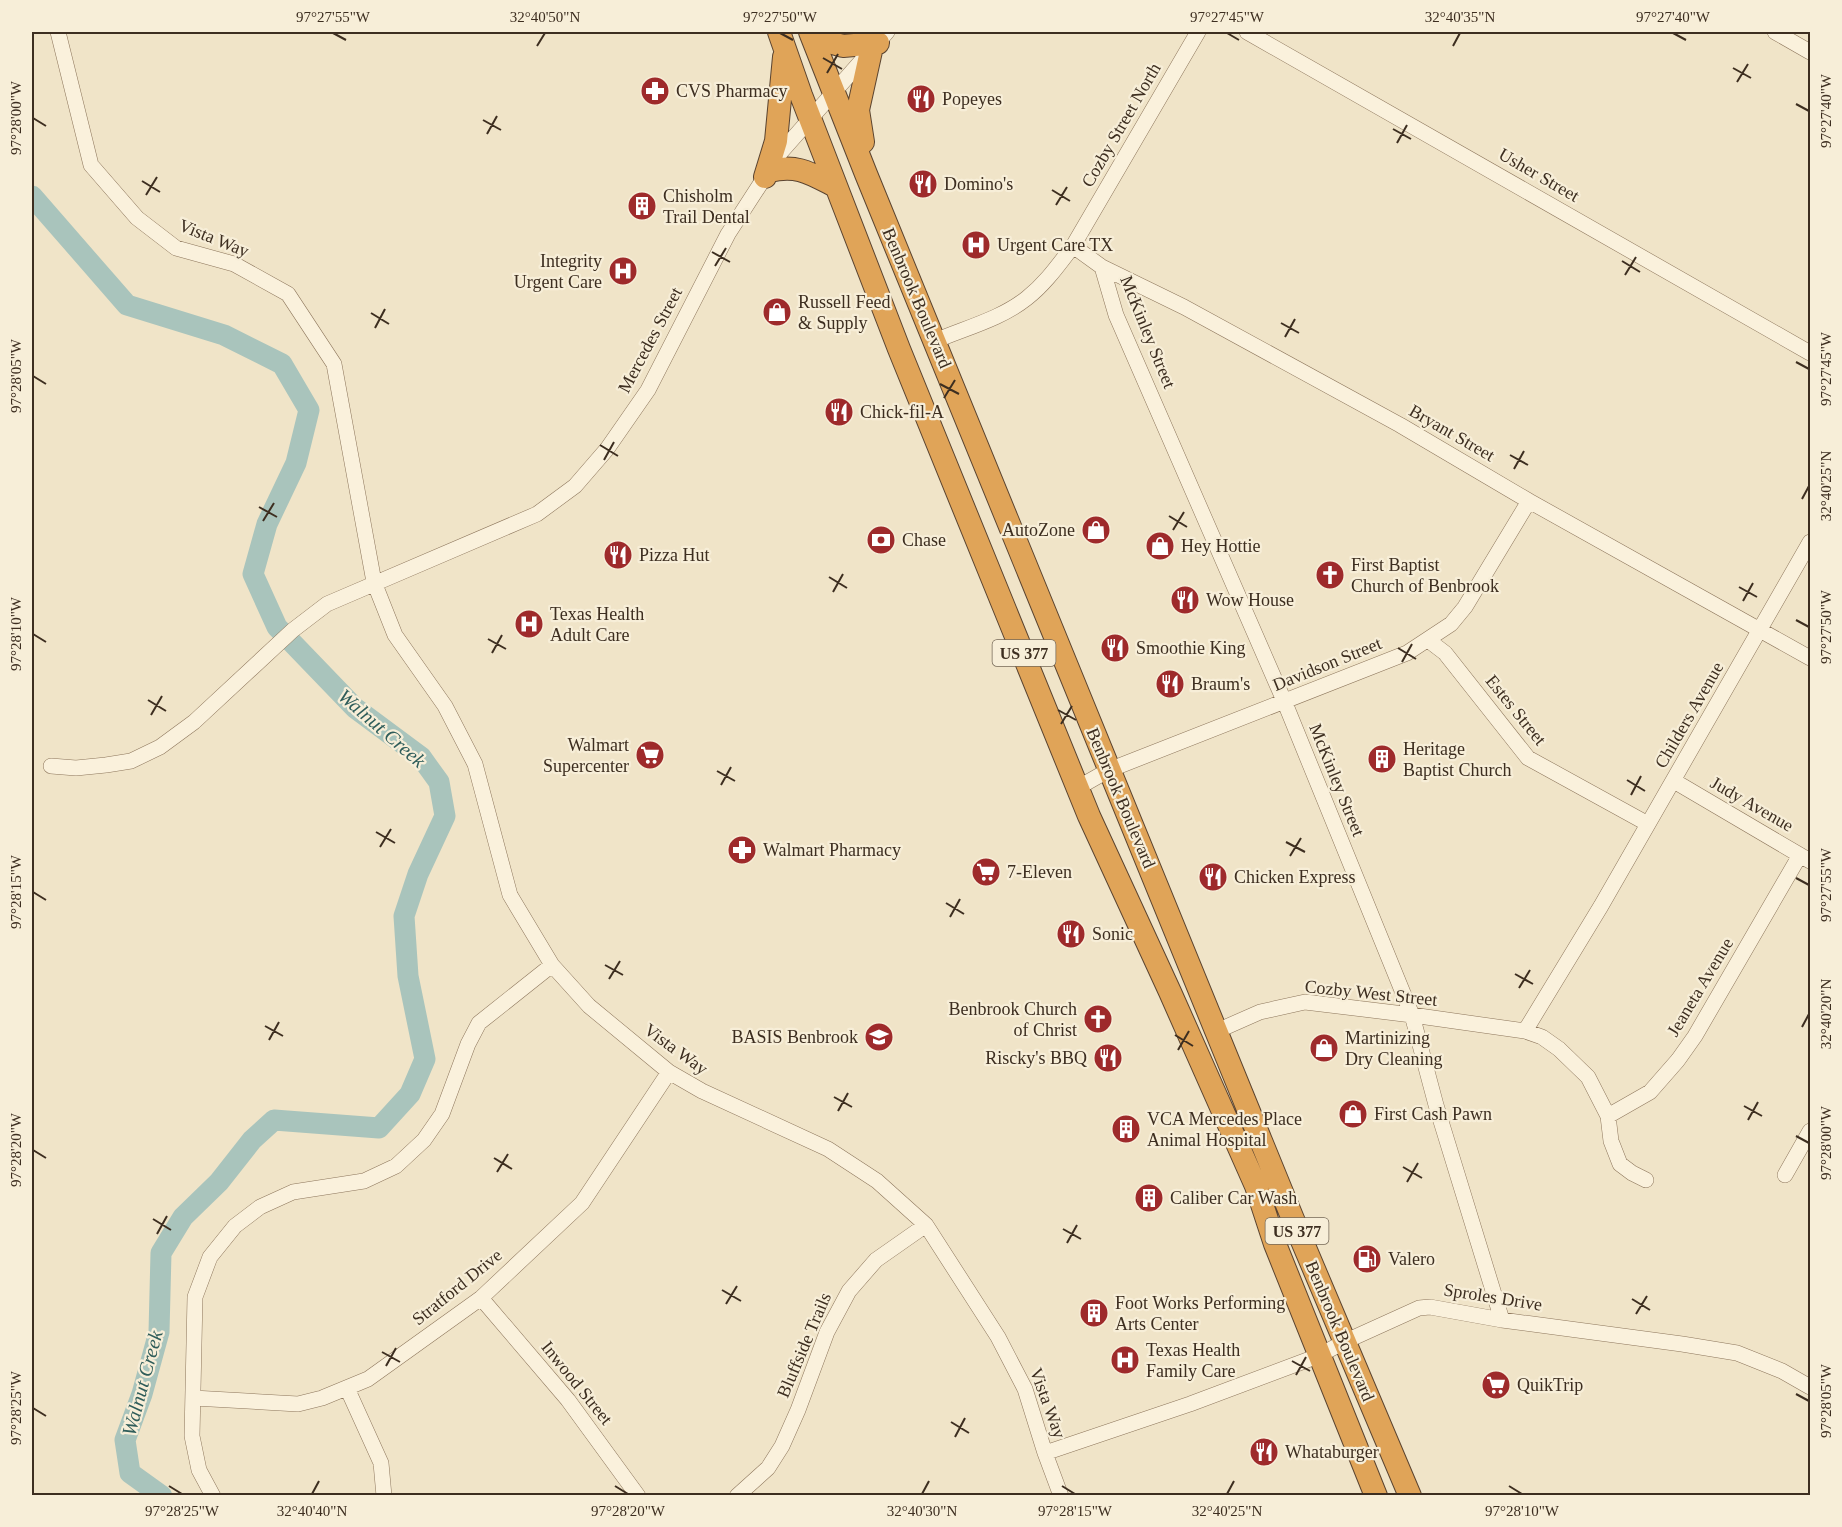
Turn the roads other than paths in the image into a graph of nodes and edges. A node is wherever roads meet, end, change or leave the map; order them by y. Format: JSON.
{"nodes":[{"id":1,"x":58,"y":32,"type":"edge"},
{"id":2,"x":1198,"y":32,"type":"edge"},
{"id":3,"x":1247,"y":32,"type":"edge"},
{"id":4,"x":1775,"y":32,"type":"edge"},
{"id":5,"x":811,"y":34,"type":"edge"},
{"id":6,"x":782,"y":40,"type":"edge"},
{"id":7,"x":878,"y":42,"type":"edge"},
{"id":8,"x":1810,"y":52,"type":"edge"},
{"id":9,"x":833,"y":94,"type":"junction"},
{"id":10,"x":810,"y":119,"type":"junction"},
{"id":11,"x":767,"y":174,"type":"junction"},
{"id":12,"x":866,"y":174,"type":"junction"},
{"id":13,"x":836,"y":186,"type":"junction"},
{"id":14,"x":1073,"y":246,"type":"junction"},
{"id":15,"x":1102,"y":267,"type":"junction"},
{"id":16,"x":935,"y":341,"type":"junction"},
{"id":17,"x":1810,"y":353,"type":"edge"},
{"id":18,"x":1530,"y":501,"type":"junction"},
{"id":19,"x":1810,"y":542,"type":"edge"},
{"id":20,"x":374,"y":582,"type":"junction"},
{"id":21,"x":1760,"y":629,"type":"junction"},
{"id":22,"x":1428,"y":640,"type":"junction"},
{"id":23,"x":1810,"y":658,"type":"edge"},
{"id":24,"x":1285,"y":703,"type":"junction"},
{"id":25,"x":51,"y":766,"type":"dead end"},
{"id":26,"x":1109,"y":770,"type":"junction"},
{"id":27,"x":1674,"y":781,"type":"junction"},
{"id":28,"x":1079,"y":788,"type":"junction"},
{"id":29,"x":1648,"y":824,"type":"junction"},
{"id":30,"x":1805,"y":858,"type":"edge"},
{"id":31,"x":552,"y":965,"type":"junction"},
{"id":32,"x":1412,"y":1015,"type":"junction"},
{"id":33,"x":1218,"y":1031,"type":"junction"},
{"id":34,"x":1526,"y":1031,"type":"junction"},
{"id":35,"x":669,"y":1072,"type":"junction"},
{"id":36,"x":1608,"y":1116,"type":"junction"},
{"id":37,"x":1810,"y":1131,"type":"edge"},
{"id":38,"x":1785,"y":1175,"type":"dead end"},
{"id":39,"x":1646,"y":1180,"type":"dead end"},
{"id":40,"x":927,"y":1225,"type":"junction"},
{"id":41,"x":481,"y":1298,"type":"junction"},
{"id":42,"x":1502,"y":1320,"type":"junction"},
{"id":43,"x":1344,"y":1342,"type":"junction"},
{"id":44,"x":1318,"y":1356,"type":"junction"},
{"id":45,"x":1810,"y":1387,"type":"edge"},
{"id":46,"x":347,"y":1388,"type":"junction"},
{"id":47,"x":193,"y":1398,"type":"junction"},
{"id":48,"x":1045,"y":1453,"type":"junction"},
{"id":49,"x":213,"y":1496,"type":"edge"},
{"id":50,"x":384,"y":1496,"type":"edge"},
{"id":51,"x":638,"y":1496,"type":"edge"},
{"id":52,"x":737,"y":1496,"type":"edge"},
{"id":53,"x":1061,"y":1496,"type":"edge"},
{"id":54,"x":1376,"y":1496,"type":"edge"},
{"id":55,"x":1410,"y":1496,"type":"edge"}],
"edges":[{"from":1,"to":20,"type":"street","name":"Vista Way"},
{"from":2,"to":14,"type":"street","name":"Cozby Street North"},
{"from":3,"to":17,"type":"street","name":"Usher Street"},
{"from":4,"to":8,"type":"street"},
{"from":5,"to":7,"type":"highway"},
{"from":5,"to":9,"type":"highway","name":"Benbrook Boulevard","number":"US 377"},
{"from":6,"to":10,"type":"highway","name":"Benbrook Boulevard","number":"US 377"},
{"from":6,"to":11,"type":"highway"},
{"from":7,"to":9,"type":"street","name":"Mercedes Street"},
{"from":7,"to":12,"type":"highway"},
{"from":9,"to":10,"type":"street","name":"Mercedes Street"},
{"from":9,"to":12,"type":"highway","name":"Benbrook Boulevard","number":"US 377"},
{"from":10,"to":11,"type":"street","name":"Mercedes Street"},
{"from":10,"to":13,"type":"highway","name":"Benbrook Boulevard","number":"US 377"},
{"from":11,"to":13,"type":"highway"},
{"from":11,"to":20,"type":"street","name":"Mercedes Street"},
{"from":12,"to":16,"type":"highway","name":"Benbrook Boulevard","number":"US 377"},
{"from":13,"to":28,"type":"highway","name":"Benbrook Boulevard","number":"US 377"},
{"from":14,"to":15,"type":"street","name":"Bryant Street"},
{"from":14,"to":16,"type":"street","name":"Cozby Street North"},
{"from":15,"to":18,"type":"street","name":"Bryant Street"},
{"from":15,"to":24,"type":"street","name":"McKinley Street"},
{"from":16,"to":26,"type":"highway","name":"Benbrook Boulevard","number":"US 377"},
{"from":18,"to":21,"type":"street","name":"Bryant Street"},
{"from":18,"to":22,"type":"street","name":"Davidson Street"},
{"from":19,"to":21,"type":"street","name":"Childers Avenue"},
{"from":20,"to":25,"type":"street"},
{"from":20,"to":31,"type":"street","name":"Vista Way"},
{"from":21,"to":23,"type":"street","name":"Bryant Street"},
{"from":21,"to":27,"type":"street","name":"Childers Avenue"},
{"from":22,"to":24,"type":"street","name":"Davidson Street"},
{"from":22,"to":29,"type":"street","name":"Estes Street"},
{"from":24,"to":26,"type":"street","name":"Davidson Street"},
{"from":24,"to":32,"type":"street","name":"McKinley Street"},
{"from":26,"to":28,"type":"street","name":"Davidson Street"},
{"from":26,"to":33,"type":"highway","name":"Benbrook Boulevard","number":"US 377"},
{"from":27,"to":29,"type":"street","name":"Childers Avenue"},
{"from":27,"to":30,"type":"street","name":"Judy Avenue"},
{"from":28,"to":44,"type":"highway","name":"Benbrook Boulevard","number":"US 377"},
{"from":29,"to":34,"type":"street","name":"Childers Avenue"},
{"from":30,"to":36,"type":"street","name":"Jeaneta Avenue"},
{"from":31,"to":35,"type":"street","name":"Vista Way"},
{"from":31,"to":47,"type":"street"},
{"from":32,"to":33,"type":"street","name":"Cozby West Street"},
{"from":32,"to":34,"type":"street","name":"Cozby West Street"},
{"from":32,"to":42,"type":"street","name":"McKinley Street"},
{"from":33,"to":43,"type":"highway","name":"Benbrook Boulevard","number":"US 377"},
{"from":34,"to":36,"type":"street","name":"Cozby West Street"},
{"from":35,"to":40,"type":"street","name":"Vista Way"},
{"from":35,"to":41,"type":"street","name":"Stratford Drive"},
{"from":36,"to":39,"type":"street","name":"Cozby West Street"},
{"from":37,"to":38,"type":"street"},
{"from":40,"to":48,"type":"street","name":"Vista Way"},
{"from":40,"to":52,"type":"street","name":"Bluffside Trails"},
{"from":41,"to":46,"type":"street","name":"Stratford Drive"},
{"from":41,"to":51,"type":"street","name":"Inwood Street"},
{"from":42,"to":43,"type":"street","name":"Sproles Drive"},
{"from":42,"to":45,"type":"street","name":"Sproles Drive"},
{"from":43,"to":44,"type":"street","name":"Sproles Drive"},
{"from":43,"to":55,"type":"highway","name":"Benbrook Boulevard","number":"US 377"},
{"from":44,"to":48,"type":"street","name":"Sproles Drive"},
{"from":44,"to":54,"type":"highway","name":"Benbrook Boulevard","number":"US 377"},
{"from":46,"to":47,"type":"street","name":"Stratford Drive"},
{"from":46,"to":50,"type":"street"},
{"from":47,"to":49,"type":"street"},
{"from":48,"to":53,"type":"street","name":"Vista Way"}]}
